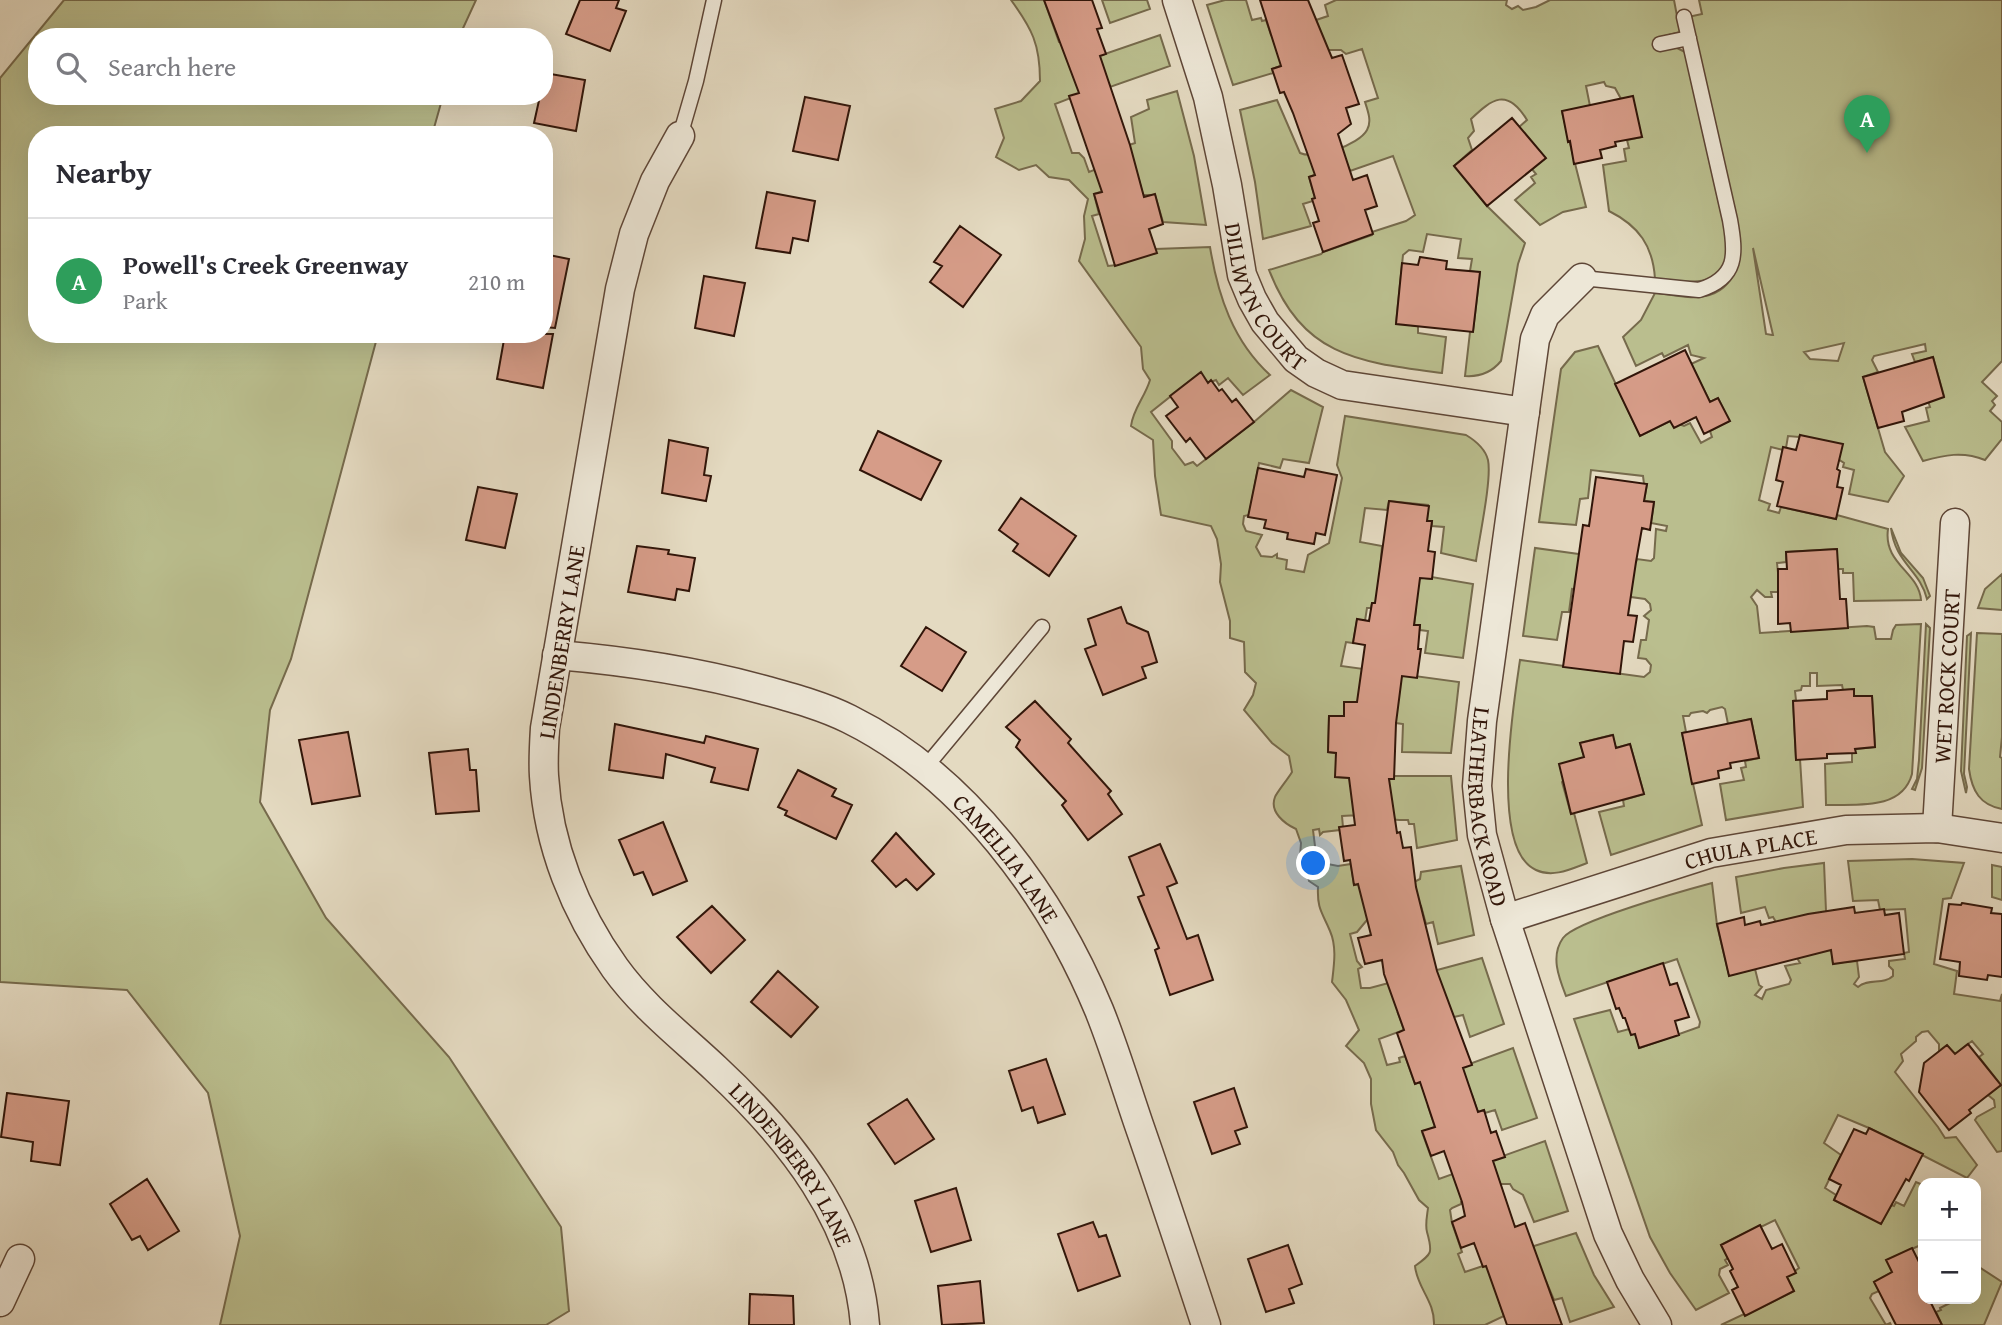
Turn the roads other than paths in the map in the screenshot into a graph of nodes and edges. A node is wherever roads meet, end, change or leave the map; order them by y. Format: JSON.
{"nodes":[{"id":1,"x":714,"y":0,"type":"edge"},
{"id":2,"x":1177,"y":0,"type":"edge"},
{"id":3,"x":1684,"y":17,"type":"dead end"},
{"id":4,"x":1689,"y":38,"type":"junction"},
{"id":5,"x":1660,"y":44,"type":"dead end"},
{"id":6,"x":680,"y":136,"type":"joint"},
{"id":7,"x":1582,"y":278,"type":"joint"},
{"id":8,"x":1524,"y":412,"type":"junction"},
{"id":9,"x":1955,"y":523,"type":"dead end"},
{"id":10,"x":1042,"y":627,"type":"dead end"},
{"id":11,"x":557,"y":654,"type":"junction"},
{"id":12,"x":924,"y":769,"type":"junction"},
{"id":13,"x":1937,"y":828,"type":"junction"},
{"id":14,"x":2002,"y":838,"type":"edge"},
{"id":15,"x":1505,"y":919,"type":"junction"},
{"id":16,"x":20,"y":1259,"type":"dead end"},
{"id":17,"x":0,"y":1302,"type":"edge"},
{"id":18,"x":865,"y":1325,"type":"edge"},
{"id":19,"x":1206,"y":1325,"type":"edge"},
{"id":20,"x":1657,"y":1325,"type":"edge"}],
"edges":[{"from":1,"to":6,"type":"lane","name":"LINDENBERRY LANE"},
{"from":2,"to":8,"type":"street","name":"DILLWYN COURT"},
{"from":3,"to":4,"type":"lane"},
{"from":4,"to":5,"type":"lane"},
{"from":4,"to":7,"type":"lane"},
{"from":6,"to":11,"type":"street","name":"LINDENBERRY LANE"},
{"from":7,"to":8,"type":"street","name":"LEATHERBACK ROAD"},
{"from":8,"to":15,"type":"street","name":"LEATHERBACK ROAD"},
{"from":9,"to":13,"type":"street","name":"WET ROCK COURT"},
{"from":10,"to":12,"type":"lane"},
{"from":11,"to":12,"type":"street","name":"CAMELLIA LANE"},
{"from":11,"to":18,"type":"street","name":"LINDENBERRY LANE"},
{"from":12,"to":19,"type":"street","name":"CAMELLIA LANE"},
{"from":13,"to":14,"type":"street","name":"CHULA PLACE"},
{"from":13,"to":15,"type":"street","name":"CHULA PLACE"},
{"from":15,"to":20,"type":"street","name":"LEATHERBACK ROAD"},
{"from":16,"to":17,"type":"street"}]}
